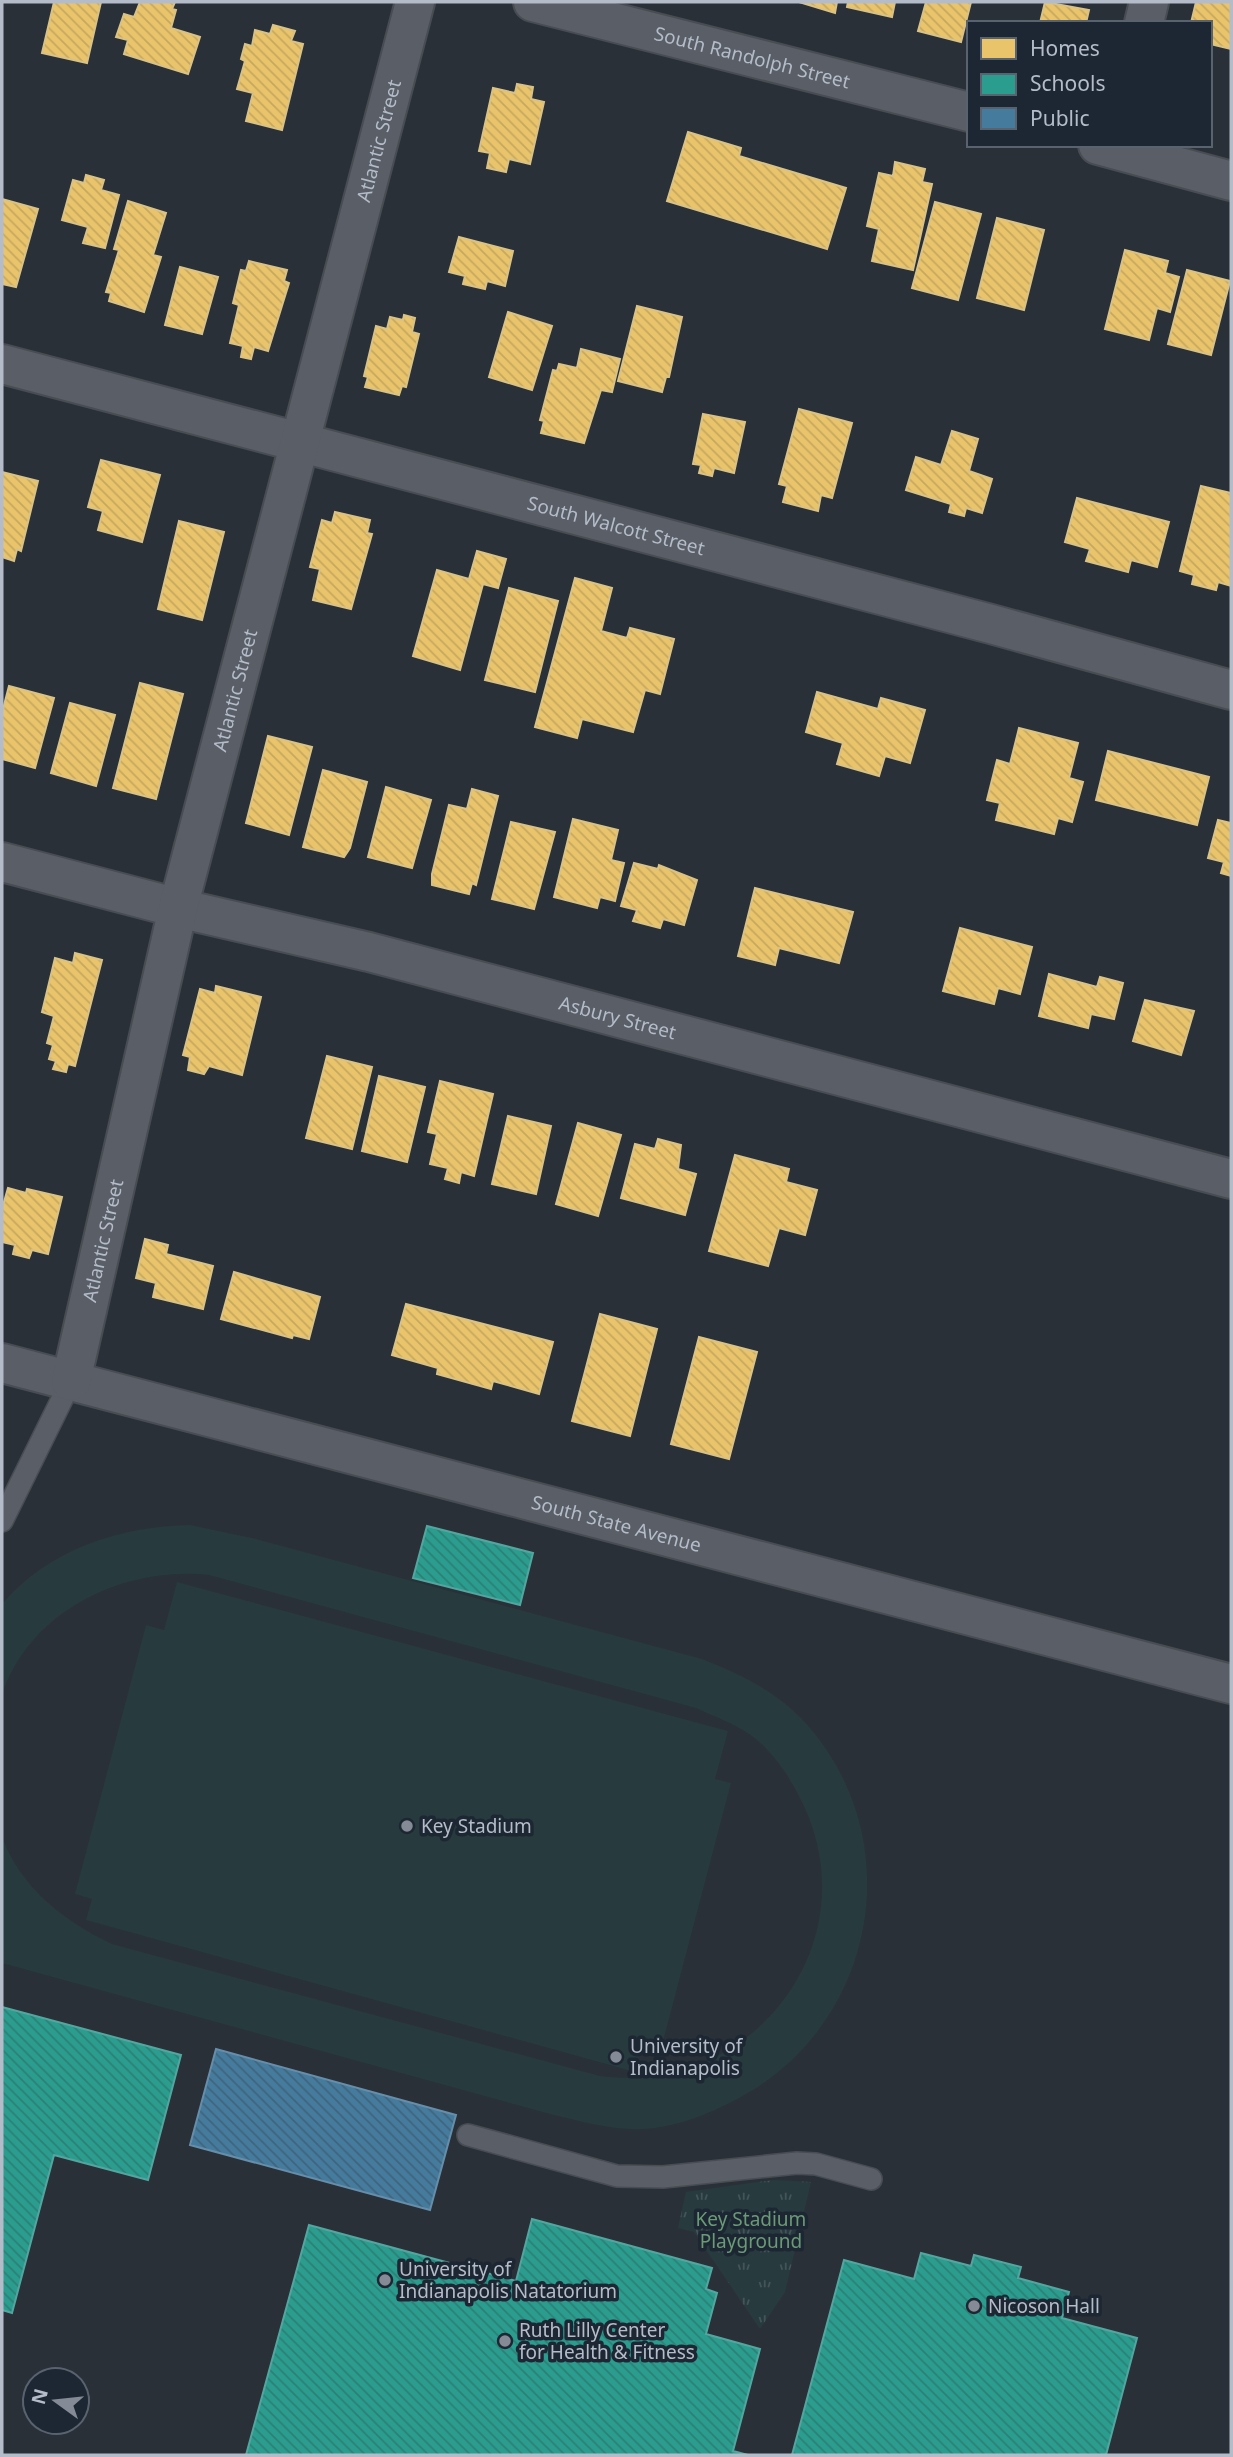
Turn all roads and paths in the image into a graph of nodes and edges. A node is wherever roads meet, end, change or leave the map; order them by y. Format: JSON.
{"nodes":[{"id":1,"x":415,"y":2,"type":"edge"},
{"id":2,"x":533,"y":2,"type":"edge"},
{"id":3,"x":1149,"y":2,"type":"edge"},
{"id":4,"x":1144,"y":21,"type":"edge"},
{"id":5,"x":967,"y":111,"type":"edge"},
{"id":6,"x":1109,"y":147,"type":"edge"},
{"id":7,"x":1231,"y":181,"type":"edge"},
{"id":8,"x":2,"y":364,"type":"edge"},
{"id":9,"x":300,"y":441,"type":"junction"},
{"id":10,"x":1231,"y":690,"type":"edge"},
{"id":11,"x":2,"y":862,"type":"edge"},
{"id":12,"x":178,"y":908,"type":"junction"},
{"id":13,"x":1231,"y":1179,"type":"edge"},
{"id":14,"x":2,"y":1363,"type":"edge"},
{"id":15,"x":71,"y":1381,"type":"junction"},
{"id":16,"x":10,"y":1483,"type":"edge"},
{"id":17,"x":2,"y":1521,"type":"edge"},
{"id":18,"x":1231,"y":1684,"type":"edge"},
{"id":19,"x":468,"y":2135,"type":"dead end"},
{"id":20,"x":871,"y":2179,"type":"dead end"}],
"edges":[{"from":1,"to":9,"type":"street","name":"Atlantic Street"},
{"from":2,"to":5,"type":"street","name":"South Randolph Street"},
{"from":3,"to":4,"type":"street"},
{"from":6,"to":7,"type":"street"},
{"from":8,"to":9,"type":"street","name":"South Walcott Street"},
{"from":9,"to":10,"type":"street","name":"South Walcott Street"},
{"from":9,"to":12,"type":"street","name":"Atlantic Street"},
{"from":11,"to":12,"type":"street","name":"Asbury Street"},
{"from":12,"to":13,"type":"street","name":"Asbury Street"},
{"from":12,"to":15,"type":"street","name":"Atlantic Street"},
{"from":14,"to":15,"type":"street","name":"South State Avenue"},
{"from":15,"to":16,"type":"lane"},
{"from":15,"to":18,"type":"street","name":"South State Avenue"},
{"from":16,"to":17,"type":"lane"},
{"from":19,"to":20,"type":"lane"}]}
